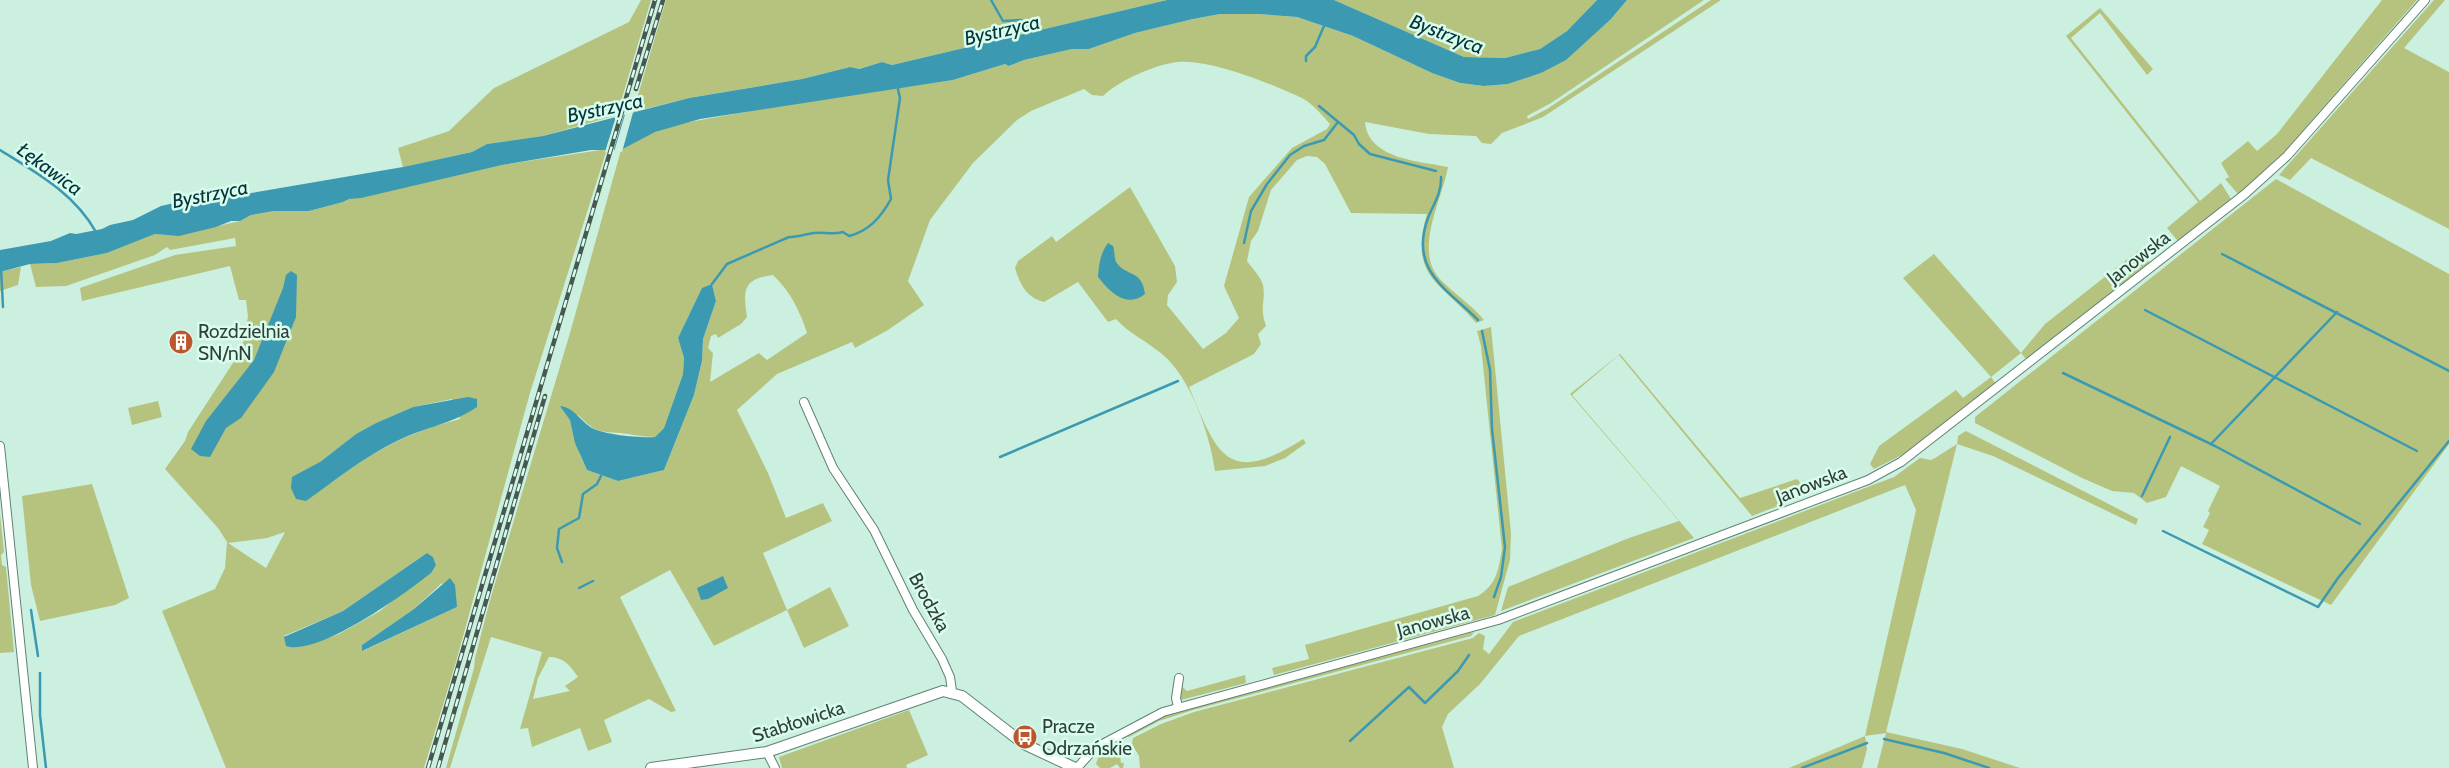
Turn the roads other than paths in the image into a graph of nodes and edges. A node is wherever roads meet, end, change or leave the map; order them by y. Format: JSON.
{"nodes":[{"id":1,"x":2426,"y":0,"type":"edge"},
{"id":2,"x":804,"y":402,"type":"dead end"},
{"id":3,"x":0,"y":446,"type":"edge"},
{"id":4,"x":1179,"y":678,"type":"dead end"},
{"id":5,"x":952,"y":692,"type":"junction"},
{"id":6,"x":1178,"y":707,"type":"junction"},
{"id":7,"x":767,"y":752,"type":"junction"},
{"id":8,"x":33,"y":768,"type":"edge"},
{"id":9,"x":651,"y":768,"type":"edge"},
{"id":10,"x":774,"y":768,"type":"edge"},
{"id":11,"x":1076,"y":768,"type":"edge"}],
"edges":[{"from":1,"to":6,"type":"street","name":"Janowska"},
{"from":2,"to":5,"type":"street","name":"Brodzka"},
{"from":3,"to":8,"type":"street"},
{"from":4,"to":6,"type":"street"},
{"from":5,"to":7,"type":"street","name":"Stabłowicka"},
{"from":5,"to":11,"type":"street"},
{"from":6,"to":11,"type":"street","name":"Janowska"},
{"from":7,"to":9,"type":"street","name":"Stabłowicka"},
{"from":7,"to":10,"type":"street"}]}
